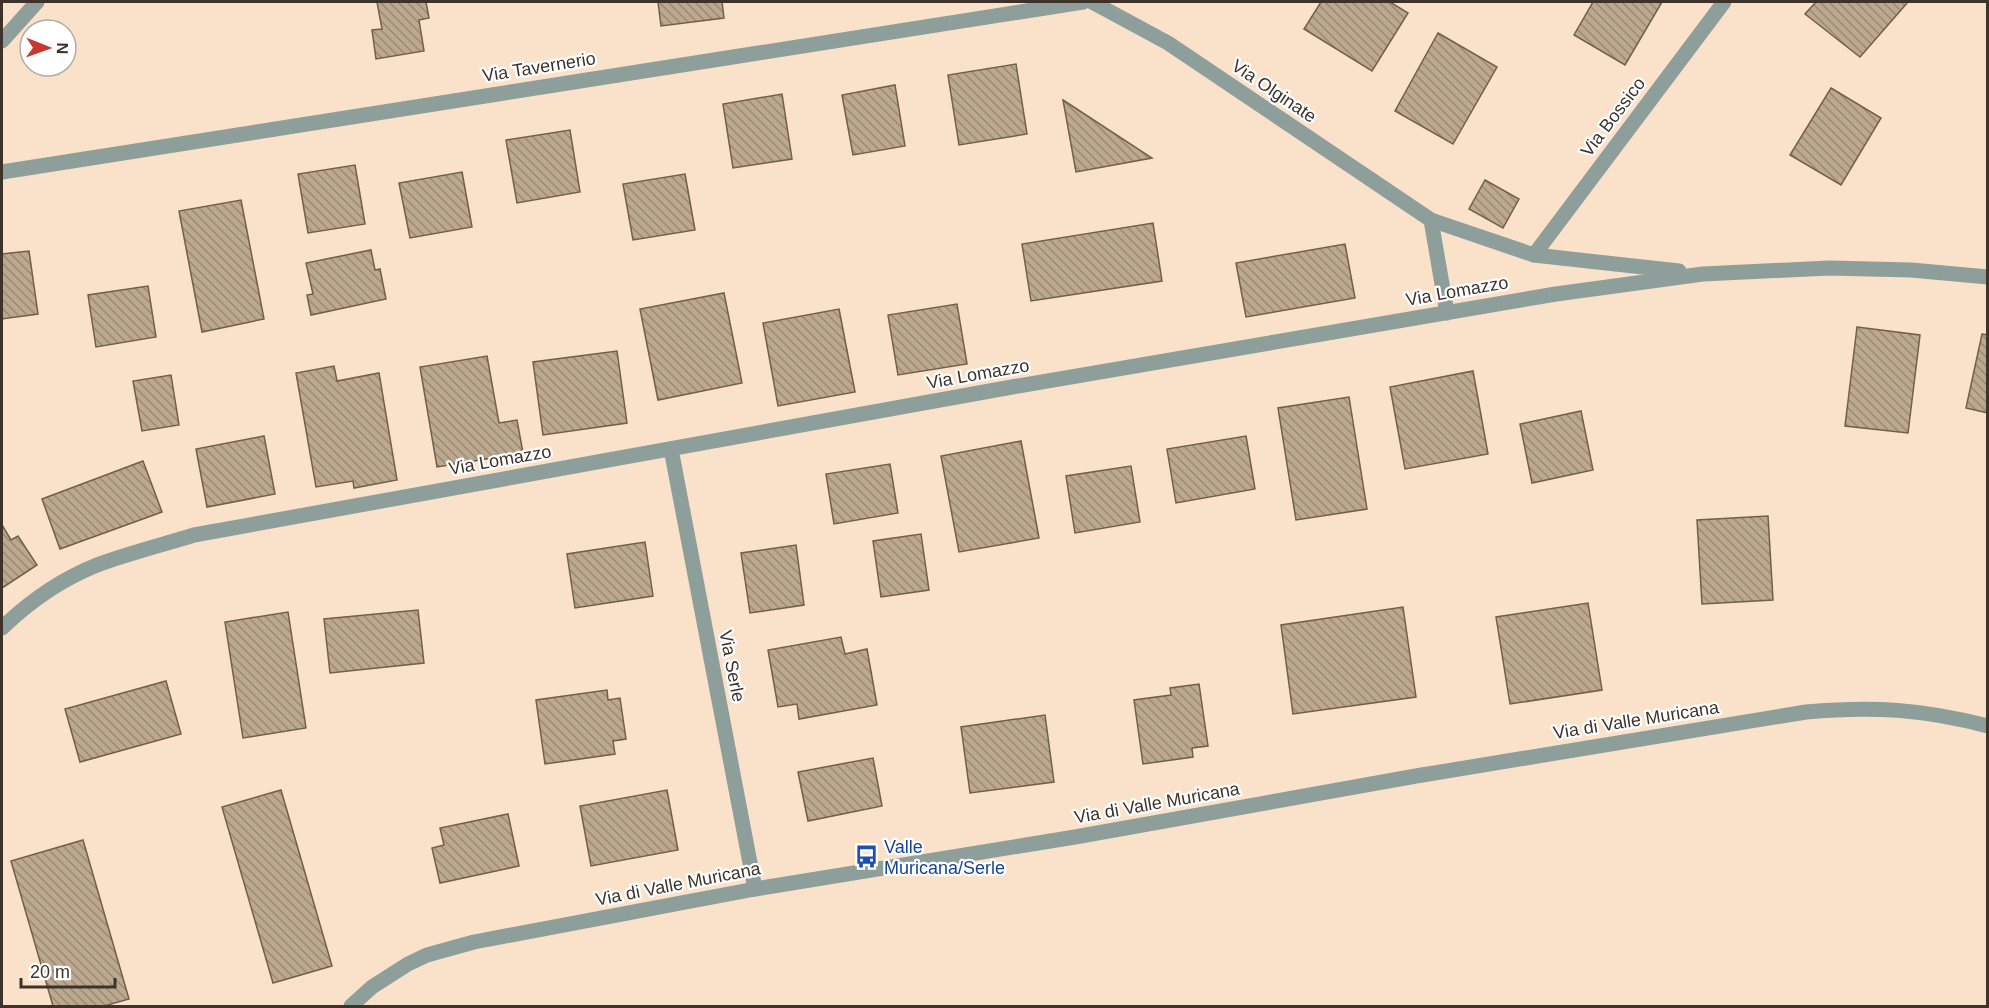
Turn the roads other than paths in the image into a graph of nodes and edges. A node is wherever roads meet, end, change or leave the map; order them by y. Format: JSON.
{"nodes":[{"id":1,"x":37,"y":2,"type":"edge"},
{"id":2,"x":1083,"y":2,"type":"edge"},
{"id":3,"x":1092,"y":2,"type":"edge"},
{"id":4,"x":1724,"y":2,"type":"edge"},
{"id":5,"x":2,"y":41,"type":"edge"},
{"id":6,"x":2,"y":172,"type":"edge"},
{"id":7,"x":1431,"y":220,"type":"junction"},
{"id":8,"x":1534,"y":255,"type":"junction"},
{"id":9,"x":1703,"y":274,"type":"junction"},
{"id":10,"x":1988,"y":277,"type":"edge"},
{"id":11,"x":1447,"y":313,"type":"junction"},
{"id":12,"x":671,"y":449,"type":"junction"},
{"id":13,"x":2,"y":628,"type":"edge"},
{"id":14,"x":1988,"y":726,"type":"edge"},
{"id":15,"x":755,"y":889,"type":"junction"},
{"id":16,"x":351,"y":1006,"type":"edge"}],
"edges":[{"from":1,"to":5,"type":"street"},
{"from":2,"to":6,"type":"street","name":"Via Tavernerio"},
{"from":3,"to":7,"type":"street","name":"Via Olginate"},
{"from":4,"to":8,"type":"street","name":"Via Bossico"},
{"from":7,"to":8,"type":"street","name":"Via Olginate"},
{"from":7,"to":11,"type":"street"},
{"from":8,"to":9,"type":"street","name":"Via Olginate"},
{"from":9,"to":10,"type":"street","name":"Via Lomazzo"},
{"from":9,"to":11,"type":"street","name":"Via Lomazzo"},
{"from":11,"to":12,"type":"street","name":"Via Lomazzo"},
{"from":12,"to":13,"type":"street","name":"Via Lomazzo"},
{"from":12,"to":15,"type":"street","name":"Via Serle"},
{"from":14,"to":15,"type":"street","name":"Via di Valle Muricana"},
{"from":15,"to":16,"type":"street","name":"Via di Valle Muricana"}]}
